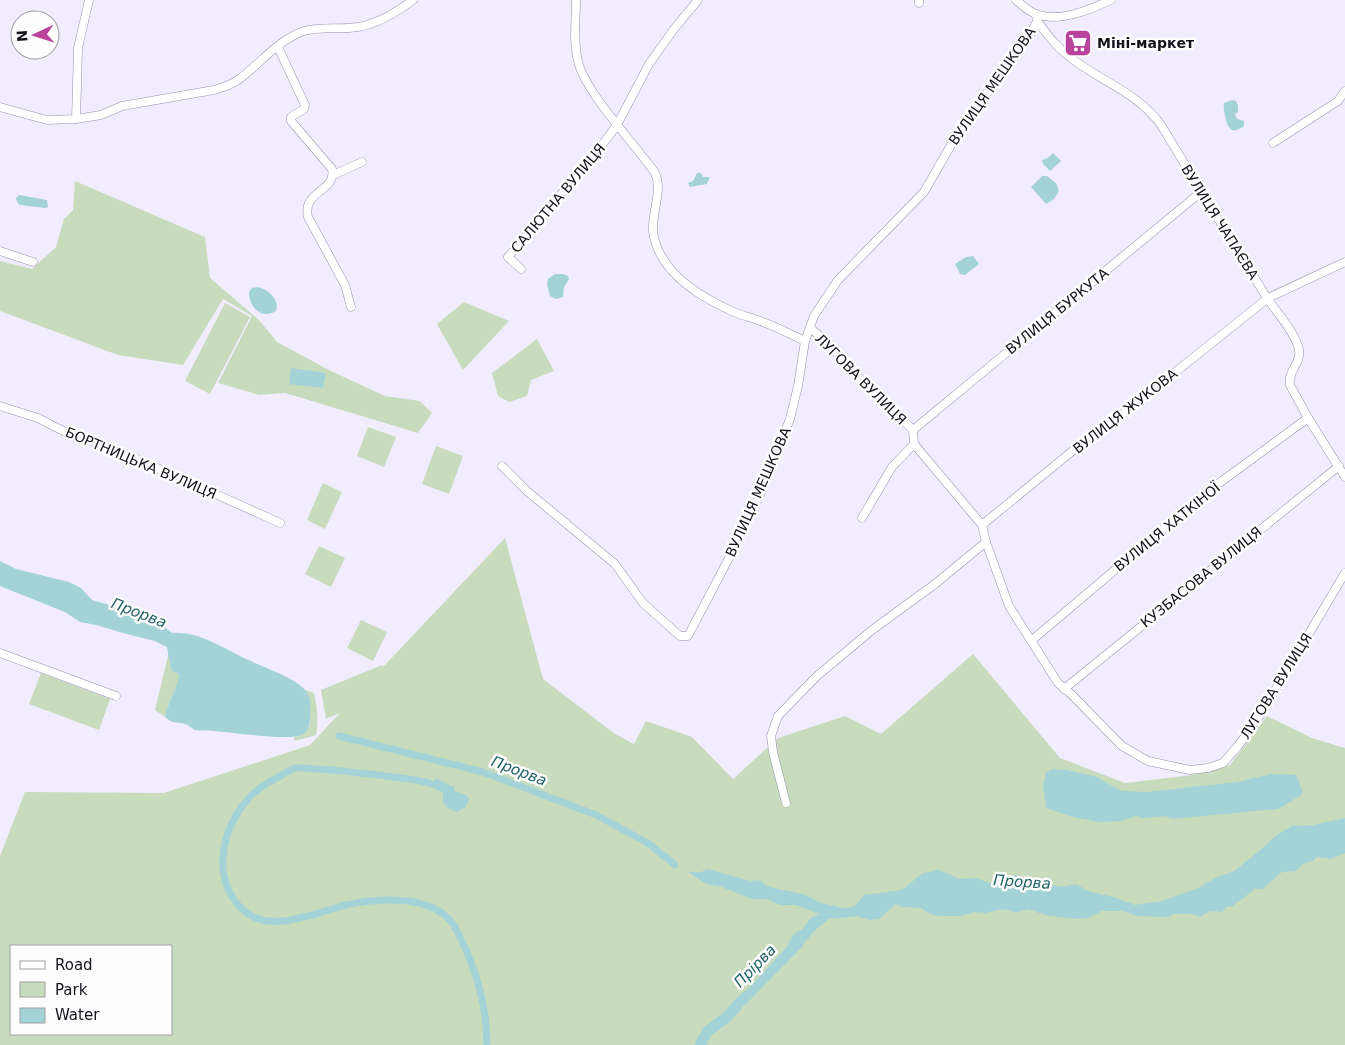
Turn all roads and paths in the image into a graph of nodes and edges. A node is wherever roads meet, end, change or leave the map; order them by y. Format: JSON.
{"nodes":[{"id":1,"x":89,"y":0,"type":"edge"},
{"id":2,"x":413,"y":0,"type":"edge"},
{"id":3,"x":576,"y":0,"type":"edge"},
{"id":4,"x":698,"y":0,"type":"edge"},
{"id":5,"x":1016,"y":0,"type":"edge"},
{"id":6,"x":1111,"y":0,"type":"edge"},
{"id":7,"x":1038,"y":18,"type":"junction"},
{"id":8,"x":278,"y":47,"type":"junction"},
{"id":9,"x":1345,"y":91,"type":"edge"},
{"id":10,"x":0,"y":107,"type":"edge"},
{"id":11,"x":76,"y":119,"type":"junction"},
{"id":12,"x":617,"y":125,"type":"junction"},
{"id":13,"x":1274,"y":143,"type":"dead end"},
{"id":14,"x":362,"y":162,"type":"dead end"},
{"id":15,"x":333,"y":176,"type":"junction"},
{"id":16,"x":1201,"y":192,"type":"junction"},
{"id":17,"x":0,"y":251,"type":"edge"},
{"id":18,"x":33,"y":262,"type":"dead end"},
{"id":19,"x":1343,"y":263,"type":"edge"},
{"id":20,"x":521,"y":269,"type":"dead end"},
{"id":21,"x":1345,"y":273,"type":"edge"},
{"id":22,"x":1268,"y":298,"type":"junction"},
{"id":23,"x":351,"y":307,"type":"dead end"},
{"id":24,"x":810,"y":328,"type":"junction"},
{"id":25,"x":805,"y":341,"type":"junction"},
{"id":26,"x":0,"y":406,"type":"edge"},
{"id":27,"x":1308,"y":418,"type":"junction"},
{"id":28,"x":913,"y":430,"type":"junction"},
{"id":29,"x":914,"y":444,"type":"junction"},
{"id":30,"x":502,"y":466,"type":"dead end"},
{"id":31,"x":1339,"y":466,"type":"junction"},
{"id":32,"x":1345,"y":476,"type":"edge"},
{"id":33,"x":862,"y":518,"type":"dead end"},
{"id":34,"x":280,"y":523,"type":"dead end"},
{"id":35,"x":982,"y":525,"type":"junction"},
{"id":36,"x":986,"y":542,"type":"junction"},
{"id":37,"x":1345,"y":573,"type":"edge"},
{"id":38,"x":1031,"y":641,"type":"junction"},
{"id":39,"x":0,"y":653,"type":"edge"},
{"id":40,"x":1064,"y":689,"type":"junction"},
{"id":41,"x":116,"y":696,"type":"dead end"},
{"id":42,"x":786,"y":803,"type":"dead end"}],
"edges":[{"from":1,"to":11,"type":"street"},
{"from":2,"to":8,"type":"street"},
{"from":3,"to":12,"type":"street"},
{"from":4,"to":12,"type":"street","name":"САЛЮТНА ВУЛИЦЯ"},
{"from":5,"to":7,"type":"street"},
{"from":6,"to":7,"type":"street"},
{"from":7,"to":16,"type":"street","name":"ВУЛИЦЯ ЧАПАЄВА"},
{"from":7,"to":24,"type":"street","name":"ВУЛИЦЯ МЕШКОВА"},
{"from":8,"to":11,"type":"street"},
{"from":8,"to":15,"type":"street"},
{"from":9,"to":13,"type":"street"},
{"from":10,"to":11,"type":"street"},
{"from":12,"to":20,"type":"street","name":"САЛЮТНА ВУЛИЦЯ"},
{"from":12,"to":25,"type":"street"},
{"from":14,"to":15,"type":"street"},
{"from":15,"to":23,"type":"street"},
{"from":16,"to":22,"type":"street","name":"ВУЛИЦЯ ЧАПАЄВА"},
{"from":16,"to":28,"type":"street","name":"ВУЛИЦЯ БУРКУТА"},
{"from":17,"to":18,"type":"street"},
{"from":19,"to":21,"type":"street"},
{"from":19,"to":22,"type":"street","name":"ВУЛИЦЯ ЖУКОВА"},
{"from":22,"to":27,"type":"street","name":"ВУЛИЦЯ ЧАПАЄВА"},
{"from":22,"to":35,"type":"street","name":"ВУЛИЦЯ ЖУКОВА"},
{"from":24,"to":25,"type":"street","name":"ВУЛИЦЯ МЕШКОВА"},
{"from":24,"to":28,"type":"street","name":"ЛУГОВА ВУЛИЦЯ"},
{"from":25,"to":30,"type":"street","name":"ВУЛИЦЯ МЕШКОВА"},
{"from":26,"to":34,"type":"street","name":"БОРТНИЦЬКА ВУЛИЦЯ"},
{"from":27,"to":31,"type":"street","name":"ВУЛИЦЯ ЧАПАЄВА"},
{"from":27,"to":38,"type":"street","name":"ВУЛИЦЯ ХАТКІНОЇ"},
{"from":28,"to":29,"type":"street","name":"ЛУГОВА ВУЛИЦЯ"},
{"from":29,"to":33,"type":"street"},
{"from":29,"to":35,"type":"street","name":"ЛУГОВА ВУЛИЦЯ"},
{"from":31,"to":32,"type":"street","name":"ВУЛИЦЯ ЧАПАЄВА"},
{"from":31,"to":40,"type":"street","name":"КУЗБАСОВА ВУЛИЦЯ"},
{"from":35,"to":36,"type":"street","name":"ЛУГОВА ВУЛИЦЯ"},
{"from":36,"to":38,"type":"street","name":"ЛУГОВА ВУЛИЦЯ"},
{"from":36,"to":42,"type":"street"},
{"from":37,"to":40,"type":"street","name":"ЛУГОВА ВУЛИЦЯ"},
{"from":38,"to":40,"type":"street","name":"ЛУГОВА ВУЛИЦЯ"},
{"from":39,"to":41,"type":"street"}]}
